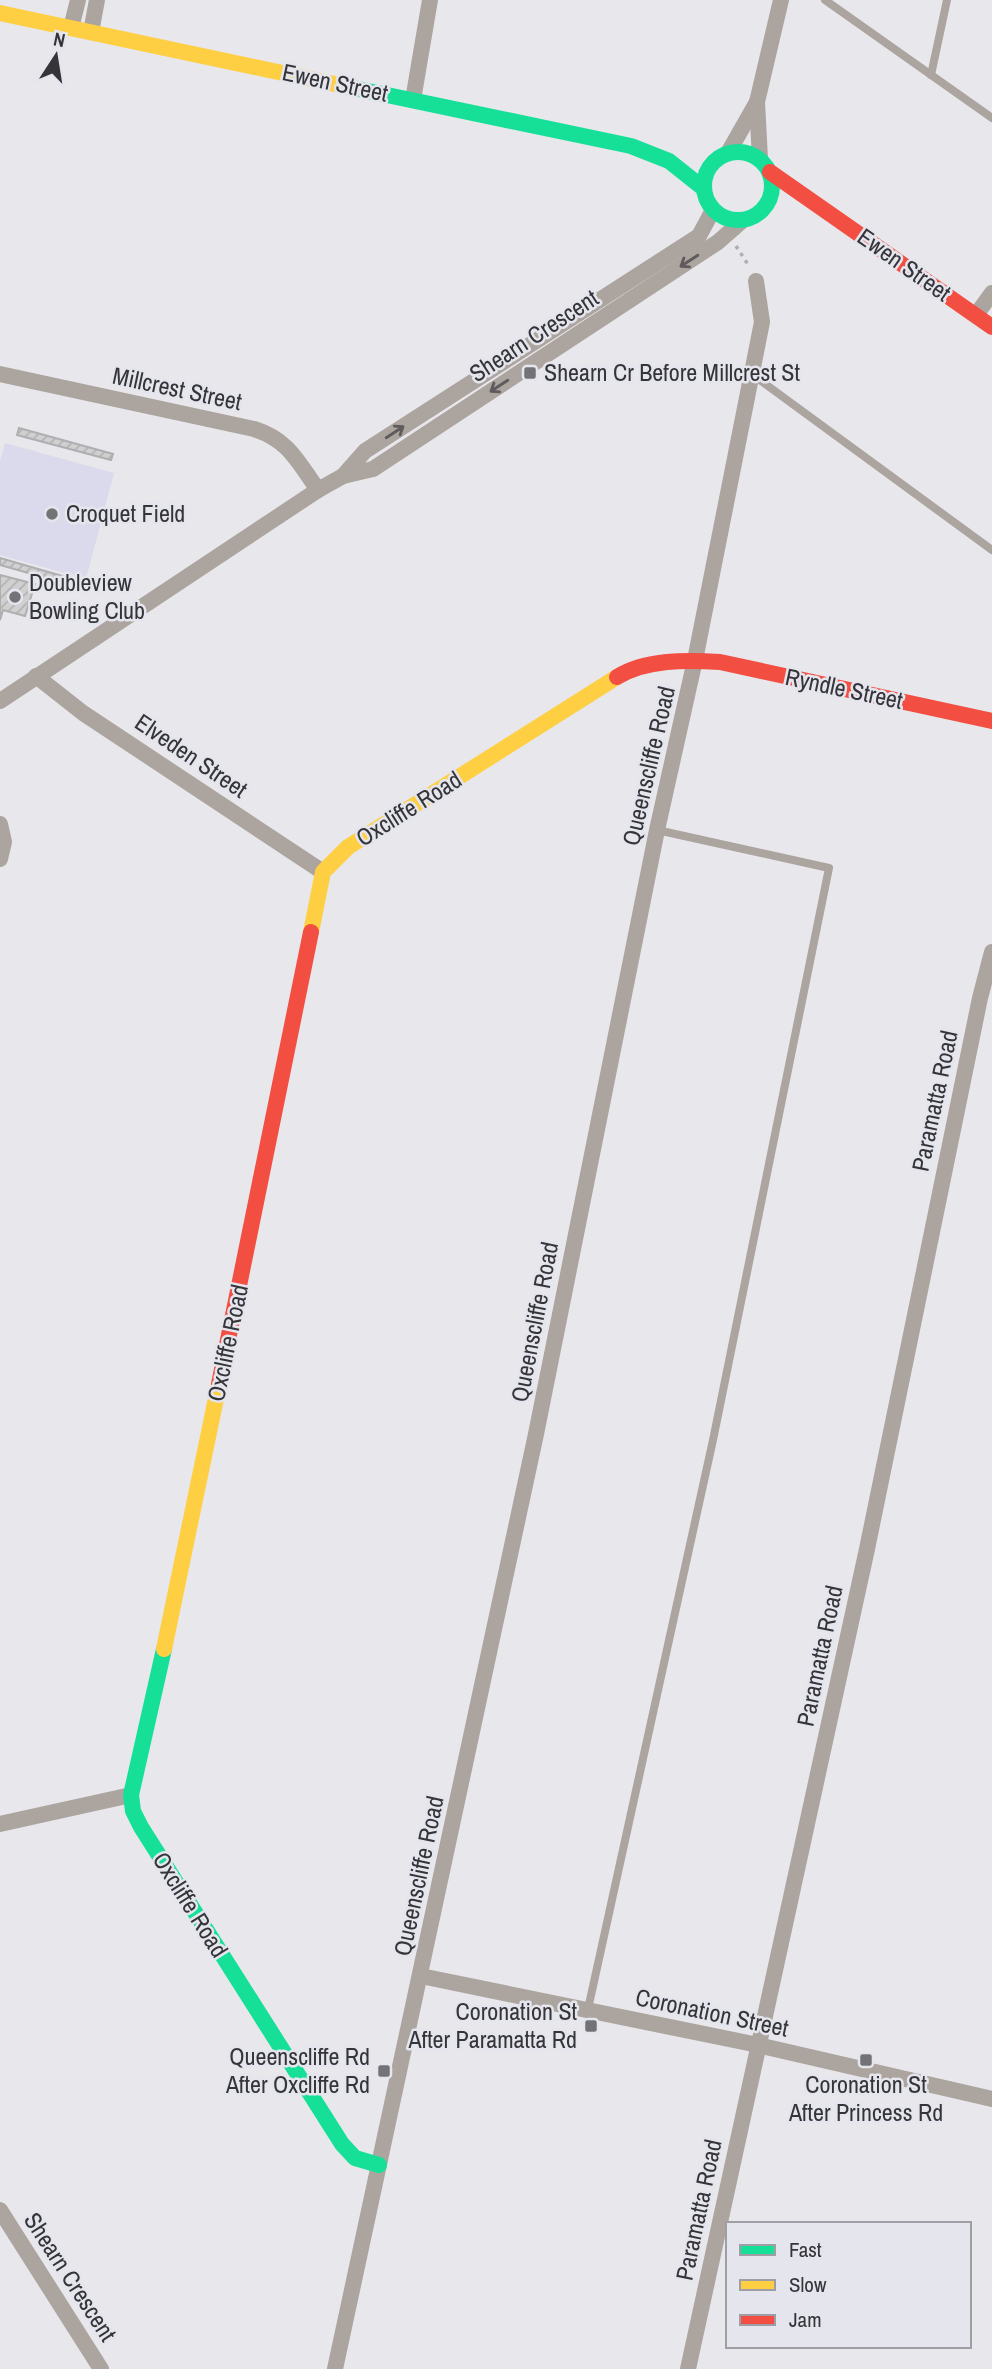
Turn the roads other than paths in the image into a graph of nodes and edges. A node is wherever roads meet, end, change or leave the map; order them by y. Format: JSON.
{"nodes":[{"id":1,"x":78,"y":0,"type":"edge"},
{"id":2,"x":97,"y":0,"type":"edge"},
{"id":3,"x":430,"y":0,"type":"edge"},
{"id":4,"x":779,"y":0,"type":"edge"},
{"id":5,"x":825,"y":0,"type":"edge"},
{"id":6,"x":947,"y":0,"type":"edge"},
{"id":7,"x":0,"y":13,"type":"edge"},
{"id":8,"x":71,"y":27,"type":"junction"},
{"id":9,"x":91,"y":32,"type":"junction"},
{"id":10,"x":931,"y":75,"type":"junction"},
{"id":11,"x":413,"y":100,"type":"junction"},
{"id":12,"x":757,"y":102,"type":"junction"},
{"id":13,"x":992,"y":118,"type":"edge"},
{"id":14,"x":721,"y":157,"type":"junction"},
{"id":15,"x":669,"y":161,"type":"junction"},
{"id":16,"x":765,"y":165,"type":"junction"},
{"id":17,"x":703,"y":188,"type":"junction"},
{"id":18,"x":816,"y":203,"type":"junction"},
{"id":19,"x":767,"y":205,"type":"junction"},
{"id":20,"x":713,"y":210,"type":"junction"},
{"id":21,"x":743,"y":220,"type":"junction"},
{"id":22,"x":757,"y":281,"type":"dead end"},
{"id":23,"x":992,"y":293,"type":"edge"},
{"id":24,"x":976,"y":315,"type":"junction"},
{"id":25,"x":992,"y":327,"type":"edge"},
{"id":26,"x":0,"y":374,"type":"edge"},
{"id":27,"x":752,"y":375,"type":"junction"},
{"id":28,"x":343,"y":476,"type":"junction"},
{"id":29,"x":318,"y":491,"type":"junction"},
{"id":30,"x":992,"y":550,"type":"edge"},
{"id":31,"x":695,"y":660,"type":"junction"},
{"id":32,"x":36,"y":676,"type":"junction"},
{"id":33,"x":0,"y":701,"type":"edge"},
{"id":34,"x":992,"y":721,"type":"edge"},
{"id":35,"x":0,"y":824,"type":"edge"},
{"id":36,"x":657,"y":830,"type":"junction"},
{"id":37,"x":0,"y":859,"type":"edge"},
{"id":38,"x":323,"y":872,"type":"junction"},
{"id":39,"x":992,"y":952,"type":"edge"},
{"id":40,"x":131,"y":1795,"type":"junction"},
{"id":41,"x":0,"y":1824,"type":"edge"},
{"id":42,"x":421,"y":1976,"type":"junction"},
{"id":43,"x":588,"y":2009,"type":"junction"},
{"id":44,"x":758,"y":2045,"type":"junction"},
{"id":45,"x":992,"y":2099,"type":"edge"},
{"id":46,"x":379,"y":2165,"type":"junction"},
{"id":47,"x":0,"y":2210,"type":"edge"},
{"id":48,"x":101,"y":2369,"type":"edge"},
{"id":49,"x":335,"y":2369,"type":"edge"},
{"id":50,"x":688,"y":2369,"type":"edge"}],
"edges":[{"from":1,"to":8,"type":"street"},
{"from":2,"to":9,"type":"street"},
{"from":3,"to":11,"type":"street"},
{"from":4,"to":12,"type":"street"},
{"from":5,"to":10,"type":"lane"},
{"from":6,"to":10,"type":"lane"},
{"from":7,"to":8,"type":"street","name":"Ewen Street"},
{"from":8,"to":9,"type":"street","name":"Ewen Street"},
{"from":9,"to":11,"type":"street","name":"Ewen Street"},
{"from":10,"to":13,"type":"lane"},
{"from":11,"to":15,"type":"street","name":"Ewen Street"},
{"from":12,"to":14,"type":"street"},
{"from":12,"to":16,"type":"street"},
{"from":14,"to":15,"type":"street","name":"Ewen Street"},
{"from":14,"to":16,"type":"street","name":"Ewen Street"},
{"from":14,"to":17,"type":"street"},
{"from":15,"to":17,"type":"street","name":"Ewen Street"},
{"from":16,"to":18,"type":"street","name":"Ewen Street"},
{"from":16,"to":19,"type":"street"},
{"from":17,"to":20,"type":"street","name":"Ewen Street"},
{"from":18,"to":19,"type":"street"},
{"from":18,"to":24,"type":"street","name":"Ewen Street"},
{"from":19,"to":21,"type":"street"},
{"from":20,"to":21,"type":"street"},
{"from":28,"to":20,"type":"street","name":"Shearn Crescent","one_way":true},
{"from":21,"to":28,"type":"street","name":"Shearn Crescent","one_way":true},
{"from":22,"to":27,"type":"street","name":"Queenscliffe Road"},
{"from":23,"to":24,"type":"street"},
{"from":24,"to":25,"type":"street","name":"Ewen Street"},
{"from":26,"to":29,"type":"street","name":"Millcrest Street"},
{"from":27,"to":30,"type":"lane"},
{"from":27,"to":31,"type":"street","name":"Queenscliffe Road"},
{"from":28,"to":29,"type":"street","name":"Shearn Crescent"},
{"from":29,"to":32,"type":"street","name":"Shearn Crescent"},
{"from":31,"to":34,"type":"street","name":"Ryndle Street"},
{"from":31,"to":36,"type":"street","name":"Queenscliffe Road"},
{"from":31,"to":38,"type":"street","name":"Oxcliffe Road"},
{"from":32,"to":33,"type":"street","name":"Shearn Crescent"},
{"from":32,"to":38,"type":"street","name":"Elveden Street"},
{"from":35,"to":37,"type":"street"},
{"from":36,"to":42,"type":"street","name":"Queenscliffe Road"},
{"from":36,"to":43,"type":"lane"},
{"from":38,"to":40,"type":"street","name":"Oxcliffe Road"},
{"from":39,"to":44,"type":"street","name":"Paramatta Road"},
{"from":40,"to":41,"type":"street"},
{"from":40,"to":46,"type":"street","name":"Oxcliffe Road"},
{"from":42,"to":43,"type":"street","name":"Coronation Street"},
{"from":42,"to":46,"type":"street","name":"Queenscliffe Road"},
{"from":43,"to":44,"type":"street","name":"Coronation Street"},
{"from":44,"to":45,"type":"street","name":"Coronation Street"},
{"from":44,"to":50,"type":"street","name":"Paramatta Road"},
{"from":46,"to":49,"type":"street","name":"Queenscliffe Road"},
{"from":47,"to":48,"type":"street","name":"Shearn Crescent"}]}
